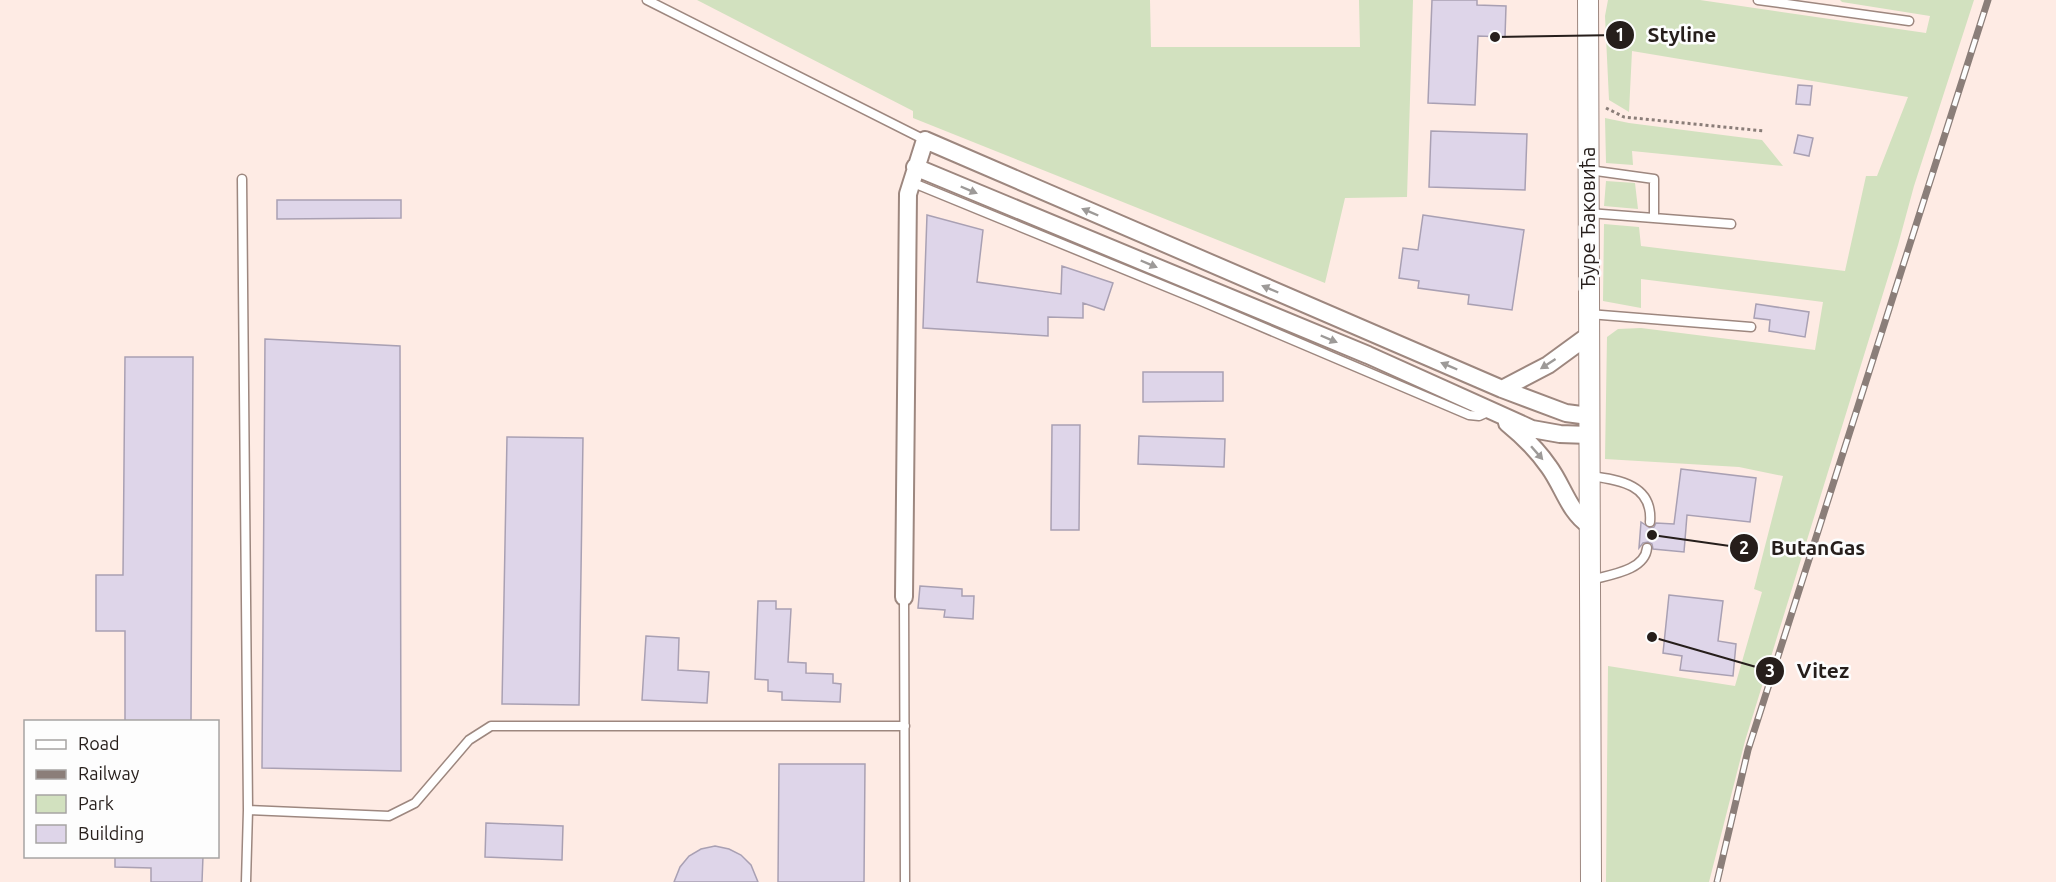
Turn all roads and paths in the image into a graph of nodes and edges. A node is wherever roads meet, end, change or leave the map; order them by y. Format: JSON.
{"nodes":[{"id":1,"x":647,"y":0,"type":"edge"},
{"id":2,"x":1588,"y":0,"type":"edge"},
{"id":3,"x":1758,"y":0,"type":"edge"},
{"id":4,"x":1814,"y":4,"type":"edge"},
{"id":5,"x":1909,"y":21,"type":"dead end"},
{"id":6,"x":1588,"y":99,"type":"junction"},
{"id":7,"x":1764,"y":131,"type":"dead end"},
{"id":8,"x":925,"y":140,"type":"junction"},
{"id":9,"x":1588,"y":170,"type":"junction"},
{"id":10,"x":913,"y":175,"type":"junction"},
{"id":11,"x":242,"y":179,"type":"dead end"},
{"id":12,"x":1588,"y":213,"type":"junction"},
{"id":13,"x":1654,"y":218,"type":"junction"},
{"id":14,"x":1731,"y":225,"type":"dead end"},
{"id":15,"x":1588,"y":314,"type":"junction"},
{"id":16,"x":1751,"y":327,"type":"dead end"},
{"id":17,"x":1588,"y":334,"type":"junction"},
{"id":18,"x":1502,"y":389,"type":"junction"},
{"id":19,"x":1493,"y":411,"type":"junction"},
{"id":20,"x":1589,"y":426,"type":"junction"},
{"id":21,"x":1589,"y":476,"type":"junction"},
{"id":22,"x":1650,"y":522,"type":"dead end"},
{"id":23,"x":1589,"y":525,"type":"junction"},
{"id":24,"x":1647,"y":548,"type":"dead end"},
{"id":25,"x":1590,"y":580,"type":"junction"},
{"id":26,"x":904,"y":597,"type":"joint"},
{"id":27,"x":905,"y":726,"type":"junction"},
{"id":28,"x":248,"y":810,"type":"junction"},
{"id":29,"x":246,"y":882,"type":"edge"},
{"id":30,"x":905,"y":882,"type":"edge"},
{"id":31,"x":1592,"y":882,"type":"edge"}],
"edges":[{"from":1,"to":8,"type":"lane"},
{"from":2,"to":6,"type":"street","name":"Ђуре Ђаковића"},
{"from":3,"to":4,"type":"lane"},
{"from":4,"to":5,"type":"lane"},
{"from":6,"to":7,"type":"path"},
{"from":6,"to":9,"type":"street","name":"Ђуре Ђаковића"},
{"from":8,"to":10,"type":"street"},
{"from":18,"to":8,"type":"street","one_way":true},
{"from":9,"to":12,"type":"street","name":"Ђуре Ђаковића"},
{"from":9,"to":13,"type":"lane"},
{"from":10,"to":19,"type":"street","one_way":true},
{"from":10,"to":26,"type":"street"},
{"from":11,"to":28,"type":"lane"},
{"from":12,"to":13,"type":"lane"},
{"from":12,"to":15,"type":"street","name":"Ђуре Ђаковића"},
{"from":13,"to":14,"type":"lane"},
{"from":15,"to":16,"type":"lane"},
{"from":15,"to":17,"type":"street","name":"Ђуре Ђаковића"},
{"from":17,"to":18,"type":"street","one_way":true},
{"from":17,"to":20,"type":"street","name":"Ђуре Ђаковића"},
{"from":18,"to":20,"type":"street"},
{"from":19,"to":20,"type":"street"},
{"from":19,"to":23,"type":"street","one_way":true},
{"from":20,"to":21,"type":"street","name":"Ђуре Ђаковића"},
{"from":21,"to":22,"type":"lane"},
{"from":21,"to":23,"type":"street","name":"Ђуре Ђаковића"},
{"from":23,"to":25,"type":"street","name":"Ђуре Ђаковића"},
{"from":24,"to":25,"type":"lane"},
{"from":25,"to":31,"type":"street","name":"Ђуре Ђаковића"},
{"from":26,"to":27,"type":"lane"},
{"from":27,"to":28,"type":"lane"},
{"from":27,"to":30,"type":"lane"},
{"from":28,"to":29,"type":"lane"}]}
